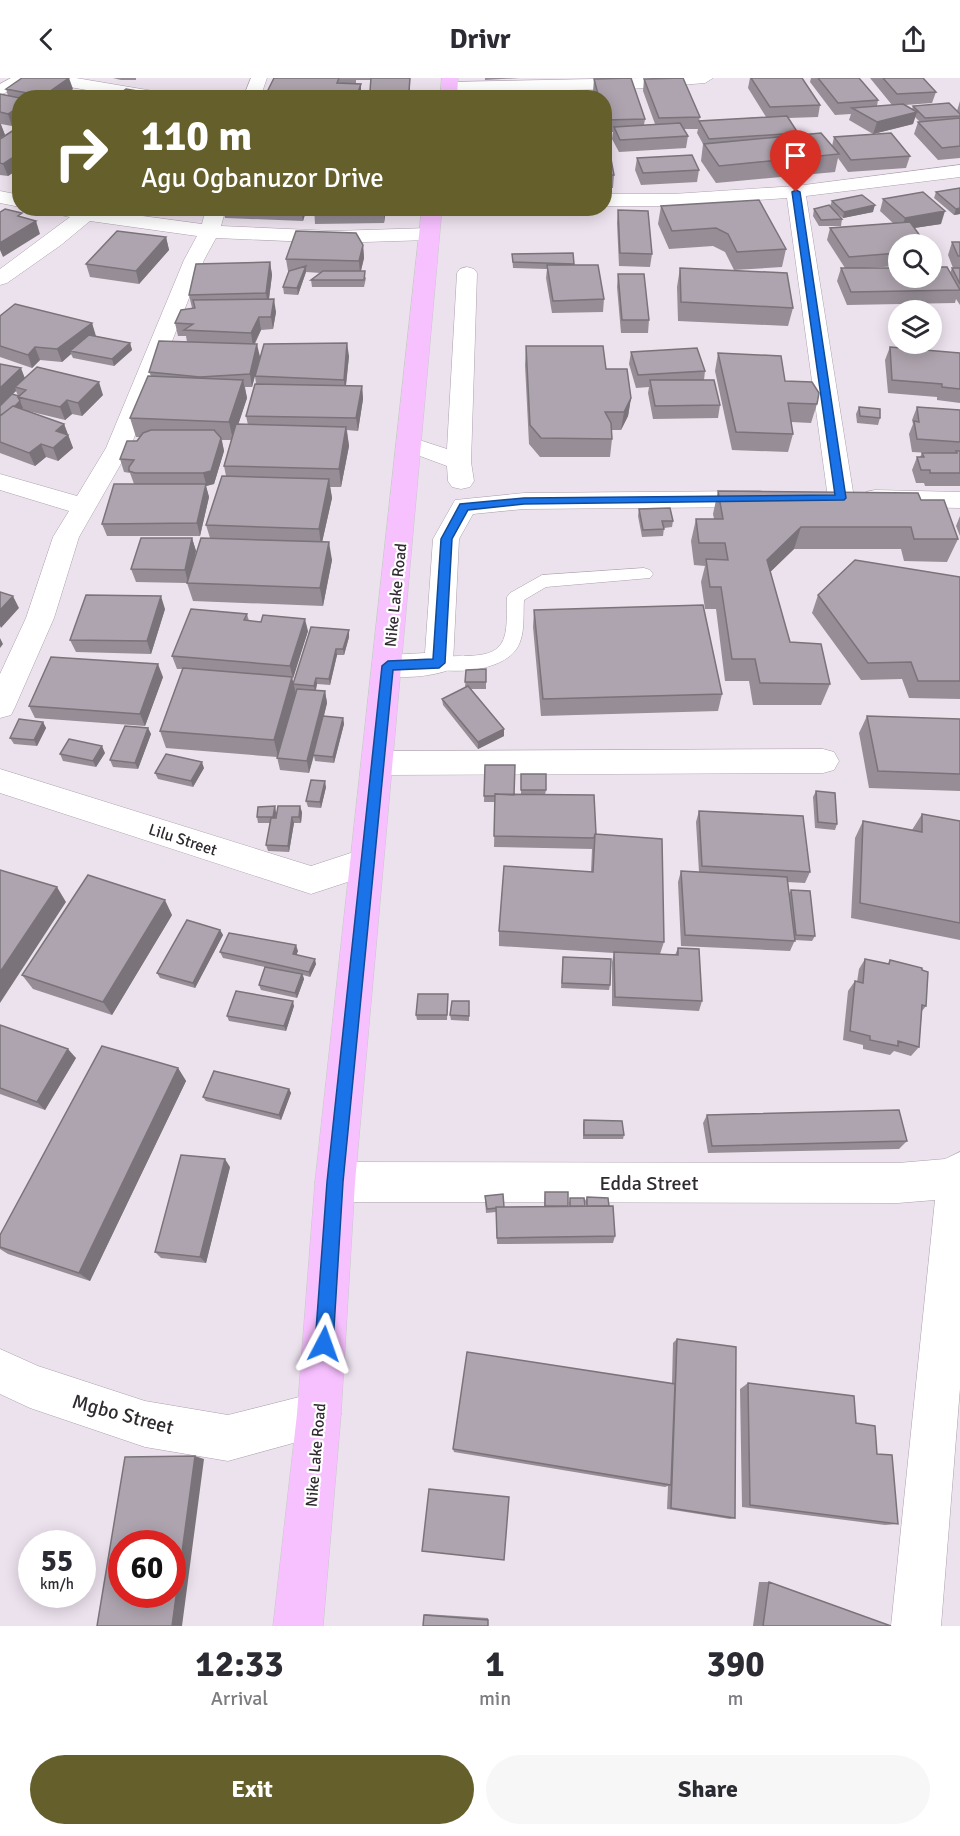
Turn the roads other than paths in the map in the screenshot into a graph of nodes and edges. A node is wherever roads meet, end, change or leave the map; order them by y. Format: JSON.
{"nodes":[{"id":1,"x":24,"y":78,"type":"edge"},
{"id":2,"x":47,"y":78,"type":"edge"},
{"id":3,"x":705,"y":78,"type":"edge"},
{"id":4,"x":449,"y":87,"type":"edge"},
{"id":5,"x":0,"y":90,"type":"edge"},
{"id":6,"x":118,"y":90,"type":"edge"},
{"id":7,"x":960,"y":171,"type":"edge"},
{"id":8,"x":796,"y":192,"type":"junction"},
{"id":9,"x":612,"y":200,"type":"edge"},
{"id":10,"x":84,"y":216,"type":"joint"},
{"id":11,"x":214,"y":216,"type":"edge"},
{"id":12,"x":430,"y":221,"type":"edge"},
{"id":13,"x":210,"y":231,"type":"junction"},
{"id":14,"x":467,"y":273,"type":"dead end"},
{"id":15,"x":0,"y":279,"type":"edge"},
{"id":16,"x":410,"y":444,"type":"junction"},
{"id":17,"x":459,"y":462,"type":"junction"},
{"id":18,"x":0,"y":482,"type":"edge"},
{"id":19,"x":782,"y":498,"type":"edge"},
{"id":20,"x":960,"y":500,"type":"edge"},
{"id":21,"x":85,"y":507,"type":"junction"},
{"id":22,"x":464,"y":507,"type":"junction"},
{"id":23,"x":644,"y":574,"type":"dead end"},
{"id":24,"x":439,"y":663,"type":"junction"},
{"id":25,"x":388,"y":666,"type":"junction"},
{"id":26,"x":0,"y":707,"type":"edge"},
{"id":27,"x":823,"y":762,"type":"dead end"},
{"id":28,"x":378,"y":763,"type":"junction"},
{"id":29,"x":0,"y":781,"type":"edge"},
{"id":30,"x":366,"y":862,"type":"junction"},
{"id":31,"x":958,"y":1175,"type":"edge"},
{"id":32,"x":335,"y":1182,"type":"junction"},
{"id":33,"x":0,"y":1371,"type":"edge"},
{"id":34,"x":319,"y":1414,"type":"junction"},
{"id":35,"x":298,"y":1626,"type":"edge"},
{"id":36,"x":916,"y":1626,"type":"edge"}],
"edges":[{"from":1,"to":5,"type":"street"},
{"from":2,"to":6,"type":"street"},
{"from":3,"to":4,"type":"street"},
{"from":7,"to":8,"type":"street"},
{"from":8,"to":9,"type":"street"},
{"from":8,"to":20,"type":"street"},
{"from":10,"to":13,"type":"street"},
{"from":10,"to":15,"type":"street"},
{"from":11,"to":13,"type":"street"},
{"from":12,"to":13,"type":"street"},
{"from":12,"to":16,"type":"main road","name":"Nike Lake Road"},
{"from":13,"to":21,"type":"street"},
{"from":14,"to":17,"type":"street"},
{"from":16,"to":17,"type":"street"},
{"from":16,"to":25,"type":"main road","name":"Nike Lake Road"},
{"from":17,"to":22,"type":"street"},
{"from":18,"to":21,"type":"street"},
{"from":19,"to":22,"type":"street"},
{"from":21,"to":26,"type":"street"},
{"from":22,"to":24,"type":"street"},
{"from":23,"to":24,"type":"lane"},
{"from":24,"to":25,"type":"street"},
{"from":25,"to":28,"type":"main road","name":"Nike Lake Road"},
{"from":27,"to":28,"type":"street"},
{"from":28,"to":30,"type":"main road","name":"Nike Lake Road"},
{"from":29,"to":30,"type":"street","name":"Lilu Street"},
{"from":30,"to":32,"type":"main road","name":"Nike Lake Road"},
{"from":31,"to":32,"type":"street","name":"Edda Street"},
{"from":31,"to":36,"type":"street"},
{"from":32,"to":34,"type":"main road","name":"Nike Lake Road"},
{"from":33,"to":34,"type":"street","name":"Mgbo Street"},
{"from":34,"to":35,"type":"main road","name":"Nike Lake Road"}]}
